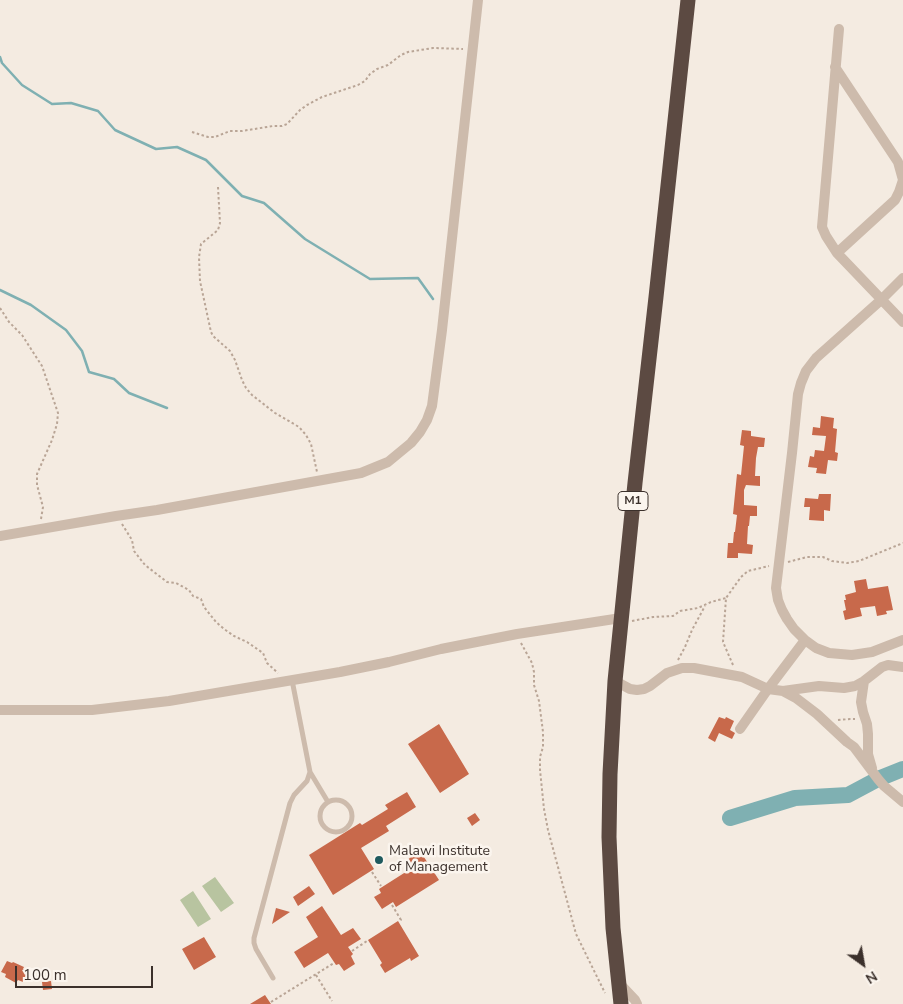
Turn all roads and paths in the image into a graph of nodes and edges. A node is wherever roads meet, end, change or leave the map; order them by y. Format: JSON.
{"nodes":[{"id":1,"x":478,"y":0,"type":"edge"},
{"id":2,"x":688,"y":0,"type":"edge"},
{"id":3,"x":839,"y":29,"type":"dead end"},
{"id":4,"x":473,"y":49,"type":"junction"},
{"id":5,"x":835,"y":67,"type":"junction"},
{"id":6,"x":192,"y":132,"type":"dead end"},
{"id":7,"x":218,"y":187,"type":"dead end"},
{"id":8,"x":837,"y":254,"type":"junction"},
{"id":9,"x":903,"y":278,"type":"edge"},
{"id":10,"x":881,"y":300,"type":"junction"},
{"id":11,"x":0,"y":308,"type":"edge"},
{"id":12,"x":903,"y":322,"type":"edge"},
{"id":13,"x":319,"y":482,"type":"junction"},
{"id":14,"x":116,"y":516,"type":"junction"},
{"id":15,"x":40,"y":529,"type":"junction"},
{"id":16,"x":0,"y":536,"type":"edge"},
{"id":17,"x":903,"y":543,"type":"edge"},
{"id":18,"x":779,"y":564,"type":"junction"},
{"id":19,"x":726,"y":598,"type":"junction"},
{"id":20,"x":705,"y":606,"type":"junction"},
{"id":21,"x":620,"y":621,"type":"junction"},
{"id":22,"x":517,"y":634,"type":"junction"},
{"id":23,"x":805,"y":640,"type":"junction"},
{"id":24,"x":903,"y":640,"type":"edge"},
{"id":25,"x":903,"y":667,"type":"edge"},
{"id":26,"x":667,"y":673,"type":"junction"},
{"id":27,"x":742,"y":677,"type":"junction"},
{"id":28,"x":292,"y":680,"type":"junction"},
{"id":29,"x":615,"y":681,"type":"junction"},
{"id":30,"x":864,"y":681,"type":"junction"},
{"id":31,"x":281,"y":682,"type":"junction"},
{"id":32,"x":768,"y":689,"type":"junction"},
{"id":33,"x":783,"y":691,"type":"junction"},
{"id":34,"x":0,"y":710,"type":"edge"},
{"id":35,"x":827,"y":722,"type":"junction"},
{"id":36,"x":867,"y":724,"type":"junction"},
{"id":37,"x":740,"y":729,"type":"dead end"},
{"id":38,"x":310,"y":772,"type":"junction"},
{"id":39,"x":878,"y":779,"type":"junction"},
{"id":40,"x":328,"y":802,"type":"junction"},
{"id":41,"x":903,"y":802,"type":"edge"},
{"id":42,"x":372,"y":872,"type":"dead end"},
{"id":43,"x":381,"y":886,"type":"dead end"},
{"id":44,"x":392,"y":905,"type":"dead end"},
{"id":45,"x":399,"y":921,"type":"dead end"},
{"id":46,"x":368,"y":941,"type":"dead end"},
{"id":47,"x":352,"y":951,"type":"dead end"},
{"id":48,"x":334,"y":963,"type":"dead end"},
{"id":49,"x":315,"y":974,"type":"junction"},
{"id":50,"x":273,"y":978,"type":"dead end"},
{"id":51,"x":618,"y":983,"type":"junction"},
{"id":52,"x":605,"y":993,"type":"dead end"},
{"id":53,"x":332,"y":1000,"type":"dead end"},
{"id":54,"x":271,"y":1002,"type":"dead end"},
{"id":55,"x":621,"y":1004,"type":"edge"},
{"id":56,"x":637,"y":1004,"type":"edge"}],
"edges":[{"from":1,"to":4,"type":"street"},
{"from":2,"to":21,"type":"highway","number":"M1"},
{"from":3,"to":5,"type":"street"},
{"from":4,"to":6,"type":"path"},
{"from":4,"to":13,"type":"street"},
{"from":5,"to":8,"type":"street"},
{"from":5,"to":8,"type":"street"},
{"from":7,"to":13,"type":"path"},
{"from":8,"to":10,"type":"street"},
{"from":9,"to":10,"type":"street"},
{"from":10,"to":12,"type":"street"},
{"from":10,"to":18,"type":"street"},
{"from":11,"to":15,"type":"path"},
{"from":13,"to":14,"type":"street"},
{"from":14,"to":15,"type":"street"},
{"from":14,"to":31,"type":"path"},
{"from":15,"to":16,"type":"street"},
{"from":17,"to":18,"type":"path"},
{"from":18,"to":19,"type":"path"},
{"from":18,"to":23,"type":"street"},
{"from":19,"to":20,"type":"path"},
{"from":19,"to":27,"type":"path"},
{"from":20,"to":21,"type":"path"},
{"from":20,"to":26,"type":"path"},
{"from":21,"to":22,"type":"street"},
{"from":21,"to":29,"type":"highway","number":"M1"},
{"from":22,"to":28,"type":"street"},
{"from":22,"to":52,"type":"path"},
{"from":23,"to":24,"type":"street"},
{"from":23,"to":32,"type":"street"},
{"from":25,"to":30,"type":"street"},
{"from":26,"to":27,"type":"street"},
{"from":26,"to":29,"type":"street"},
{"from":27,"to":32,"type":"street"},
{"from":28,"to":31,"type":"street"},
{"from":28,"to":38,"type":"lane"},
{"from":29,"to":51,"type":"highway","number":"M1"},
{"from":30,"to":33,"type":"street"},
{"from":30,"to":36,"type":"street"},
{"from":31,"to":34,"type":"street"},
{"from":32,"to":33,"type":"street"},
{"from":32,"to":37,"type":"street"},
{"from":33,"to":35,"type":"street"},
{"from":35,"to":36,"type":"path"},
{"from":35,"to":39,"type":"street"},
{"from":36,"to":39,"type":"street"},
{"from":38,"to":40,"type":"lane"},
{"from":38,"to":50,"type":"lane"},
{"from":39,"to":41,"type":"street"},
{"from":40,"to":40,"type":"lane"},
{"from":42,"to":43,"type":"path"},
{"from":44,"to":45,"type":"path"},
{"from":46,"to":47,"type":"path"},
{"from":48,"to":49,"type":"path"},
{"from":49,"to":53,"type":"path"},
{"from":49,"to":54,"type":"path"},
{"from":51,"to":55,"type":"highway","number":"M1"},
{"from":51,"to":56,"type":"street"}]}
